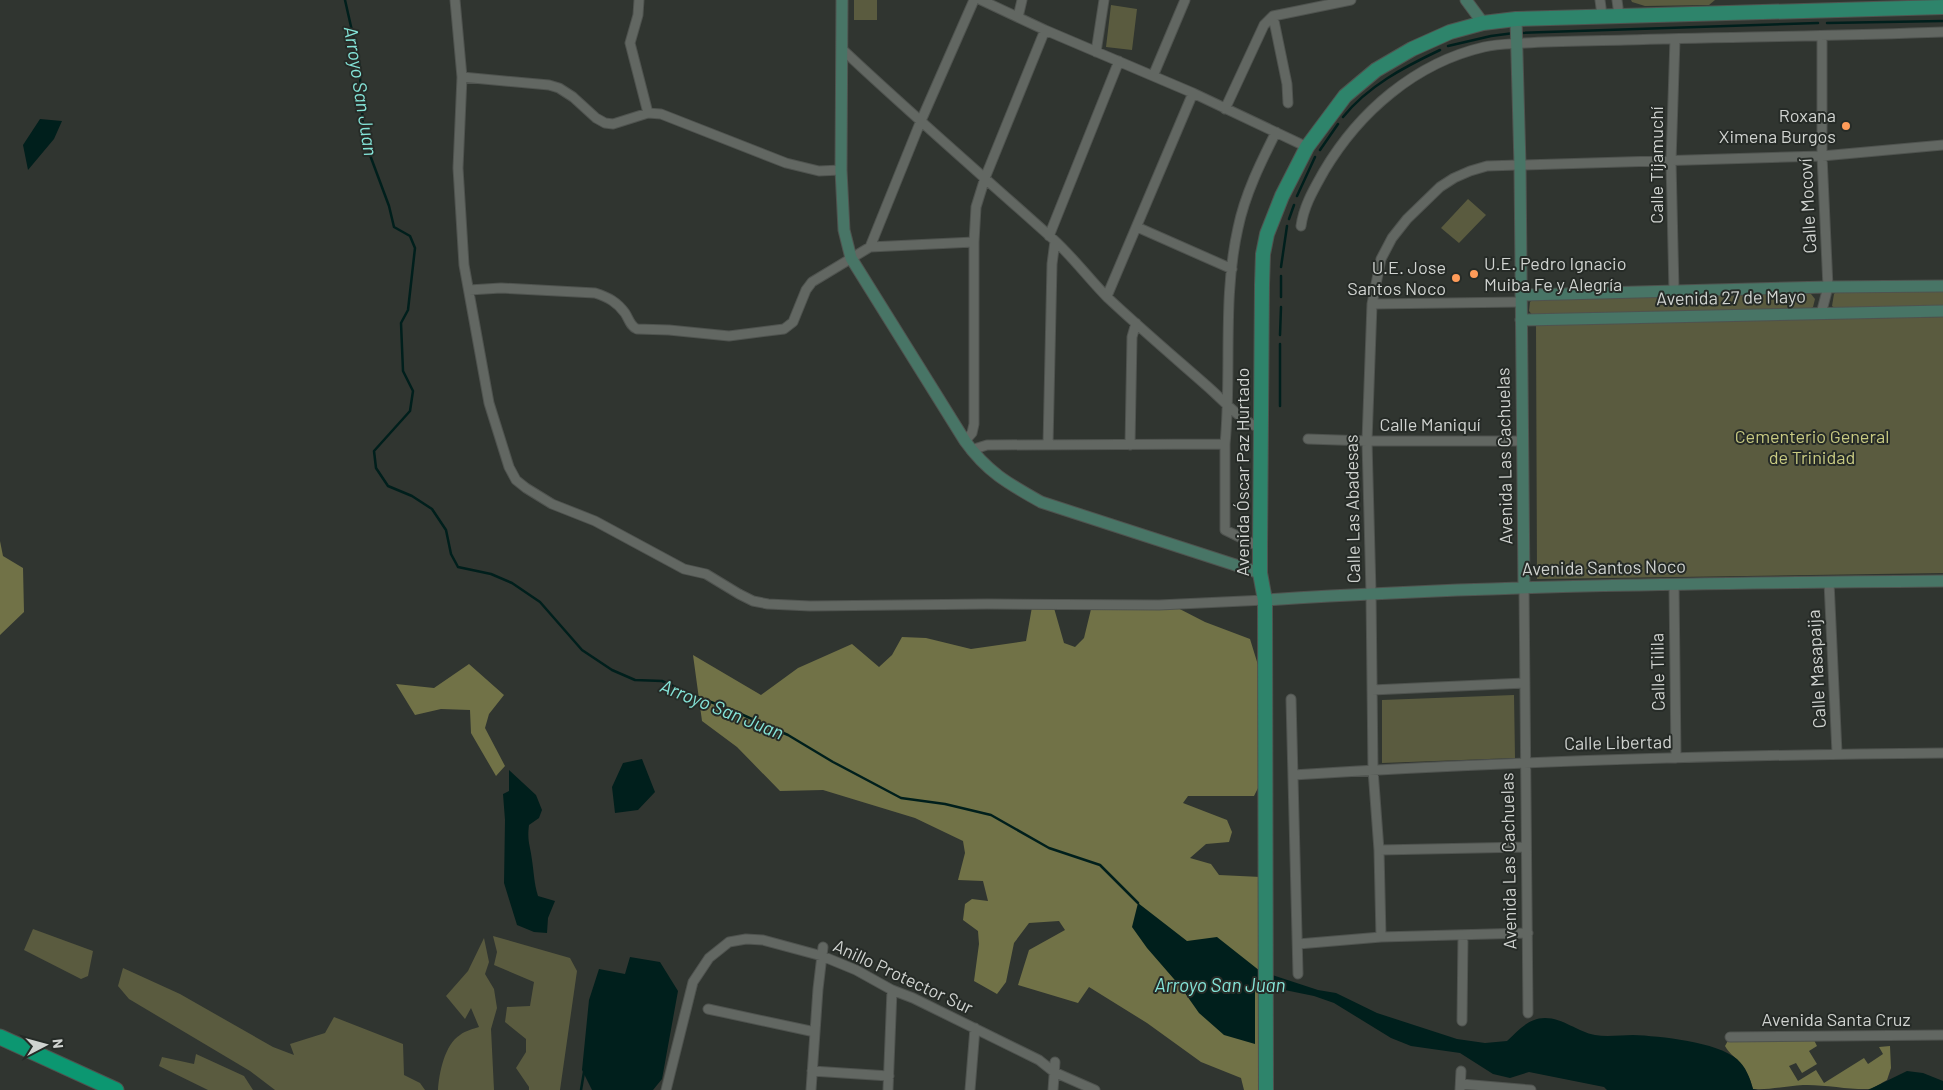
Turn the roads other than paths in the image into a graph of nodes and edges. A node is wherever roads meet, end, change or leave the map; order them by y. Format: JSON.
{"nodes":[{"id":1,"x":455,"y":0,"type":"edge"},
{"id":2,"x":639,"y":0,"type":"edge"},
{"id":3,"x":842,"y":0,"type":"edge"},
{"id":4,"x":974,"y":0,"type":"edge"},
{"id":5,"x":980,"y":0,"type":"edge"},
{"id":6,"x":1022,"y":0,"type":"edge"},
{"id":7,"x":1104,"y":0,"type":"edge"},
{"id":8,"x":1185,"y":0,"type":"edge"},
{"id":9,"x":1351,"y":0,"type":"edge"},
{"id":10,"x":1466,"y":0,"type":"edge"},
{"id":11,"x":1600,"y":0,"type":"edge"},
{"id":12,"x":1618,"y":0,"type":"edge"},
{"id":13,"x":1943,"y":7,"type":"edge"},
{"id":14,"x":1619,"y":15,"type":"junction"},
{"id":15,"x":1273,"y":16,"type":"junction"},
{"id":16,"x":1602,"y":16,"type":"junction"},
{"id":17,"x":1018,"y":17,"type":"junction"},
{"id":18,"x":1483,"y":23,"type":"junction"},
{"id":19,"x":1045,"y":30,"type":"junction"},
{"id":20,"x":1517,"y":32,"type":"junction"},
{"id":21,"x":1943,"y":32,"type":"edge"},
{"id":22,"x":1822,"y":37,"type":"junction"},
{"id":23,"x":1674,"y":39,"type":"junction"},
{"id":24,"x":842,"y":50,"type":"junction"},
{"id":25,"x":1096,"y":52,"type":"junction"},
{"id":26,"x":1118,"y":62,"type":"junction"},
{"id":27,"x":1153,"y":76,"type":"junction"},
{"id":28,"x":462,"y":77,"type":"junction"},
{"id":29,"x":1193,"y":93,"type":"junction"},
{"id":30,"x":1288,"y":103,"type":"dead end"},
{"id":31,"x":1225,"y":108,"type":"junction"},
{"id":32,"x":648,"y":113,"type":"junction"},
{"id":33,"x":920,"y":123,"type":"junction"},
{"id":34,"x":1276,"y":132,"type":"junction"},
{"id":35,"x":1943,"y":145,"type":"edge"},
{"id":36,"x":1306,"y":147,"type":"junction"},
{"id":37,"x":1822,"y":156,"type":"junction"},
{"id":38,"x":1671,"y":161,"type":"junction"},
{"id":39,"x":1520,"y":165,"type":"junction"},
{"id":40,"x":841,"y":170,"type":"junction"},
{"id":41,"x":985,"y":178,"type":"junction"},
{"id":42,"x":1137,"y":226,"type":"junction"},
{"id":43,"x":1301,"y":226,"type":"dead end"},
{"id":44,"x":1052,"y":238,"type":"junction"},
{"id":45,"x":974,"y":242,"type":"junction"},
{"id":46,"x":870,"y":247,"type":"junction"},
{"id":47,"x":850,"y":258,"type":"junction"},
{"id":48,"x":1232,"y":269,"type":"junction"},
{"id":49,"x":1943,"y":286,"type":"edge"},
{"id":50,"x":1828,"y":287,"type":"junction"},
{"id":51,"x":469,"y":290,"type":"junction"},
{"id":52,"x":1674,"y":291,"type":"junction"},
{"id":53,"x":1107,"y":296,"type":"junction"},
{"id":54,"x":1521,"y":298,"type":"junction"},
{"id":55,"x":1372,"y":304,"type":"junction"},
{"id":56,"x":1943,"y":311,"type":"edge"},
{"id":57,"x":1821,"y":314,"type":"junction"},
{"id":58,"x":1521,"y":320,"type":"junction"},
{"id":59,"x":1136,"y":323,"type":"junction"},
{"id":60,"x":1231,"y":407,"type":"junction"},
{"id":61,"x":1257,"y":427,"type":"junction"},
{"id":62,"x":1308,"y":439,"type":"dead end"},
{"id":63,"x":1367,"y":441,"type":"junction"},
{"id":64,"x":1522,"y":441,"type":"junction"},
{"id":65,"x":1226,"y":444,"type":"junction"},
{"id":66,"x":1048,"y":445,"type":"junction"},
{"id":67,"x":1130,"y":445,"type":"junction"},
{"id":68,"x":968,"y":446,"type":"junction"},
{"id":69,"x":1260,"y":547,"type":"junction"},
{"id":70,"x":1260,"y":573,"type":"junction"},
{"id":71,"x":1943,"y":581,"type":"edge"},
{"id":72,"x":1829,"y":582,"type":"junction"},
{"id":73,"x":1674,"y":585,"type":"junction"},
{"id":74,"x":1524,"y":587,"type":"junction"},
{"id":75,"x":1371,"y":593,"type":"junction"},
{"id":76,"x":1265,"y":600,"type":"junction"},
{"id":77,"x":1524,"y":683,"type":"junction"},
{"id":78,"x":1372,"y":690,"type":"junction"},
{"id":79,"x":1291,"y":699,"type":"dead end"},
{"id":80,"x":1943,"y":752,"type":"edge"},
{"id":81,"x":1837,"y":754,"type":"junction"},
{"id":82,"x":1676,"y":758,"type":"junction"},
{"id":83,"x":1524,"y":762,"type":"junction"},
{"id":84,"x":1373,"y":770,"type":"junction"},
{"id":85,"x":1293,"y":775,"type":"junction"},
{"id":86,"x":1526,"y":847,"type":"junction"},
{"id":87,"x":1379,"y":850,"type":"junction"},
{"id":88,"x":1528,"y":933,"type":"junction"},
{"id":89,"x":1463,"y":935,"type":"junction"},
{"id":90,"x":1380,"y":937,"type":"junction"},
{"id":91,"x":1298,"y":944,"type":"junction"},
{"id":92,"x":822,"y":951,"type":"junction"},
{"id":93,"x":1298,"y":974,"type":"dead end"},
{"id":94,"x":892,"y":990,"type":"junction"},
{"id":95,"x":708,"y":1009,"type":"dead end"},
{"id":96,"x":1528,"y":1013,"type":"dead end"},
{"id":97,"x":1462,"y":1021,"type":"dead end"},
{"id":98,"x":975,"y":1028,"type":"junction"},
{"id":99,"x":815,"y":1032,"type":"junction"},
{"id":100,"x":1943,"y":1035,"type":"edge"},
{"id":101,"x":0,"y":1037,"type":"edge"},
{"id":102,"x":1730,"y":1037,"type":"dead end"},
{"id":103,"x":1055,"y":1062,"type":"dead end"},
{"id":104,"x":812,"y":1071,"type":"junction"},
{"id":105,"x":1461,"y":1071,"type":"dead end"},
{"id":106,"x":1054,"y":1072,"type":"junction"},
{"id":107,"x":889,"y":1076,"type":"junction"},
{"id":108,"x":1460,"y":1087,"type":"edge"},
{"id":109,"x":116,"y":1090,"type":"edge"},
{"id":110,"x":666,"y":1090,"type":"edge"},
{"id":111,"x":811,"y":1090,"type":"edge"},
{"id":112,"x":888,"y":1090,"type":"edge"},
{"id":113,"x":970,"y":1090,"type":"edge"},
{"id":114,"x":1053,"y":1090,"type":"edge"},
{"id":115,"x":1095,"y":1090,"type":"edge"},
{"id":116,"x":1266,"y":1090,"type":"edge"},
{"id":117,"x":1531,"y":1090,"type":"edge"}],
"edges":[{"from":1,"to":28,"type":"street"},
{"from":2,"to":32,"type":"street"},
{"from":3,"to":24,"type":"street"},
{"from":4,"to":33,"type":"street"},
{"from":5,"to":17,"type":"street"},
{"from":6,"to":17,"type":"street"},
{"from":7,"to":25,"type":"street"},
{"from":8,"to":27,"type":"street"},
{"from":9,"to":15,"type":"street"},
{"from":10,"to":18,"type":"street"},
{"from":11,"to":16,"type":"street"},
{"from":12,"to":14,"type":"street"},
{"from":13,"to":14,"type":"main road","name":"Avenida Óscar Paz Hurtado"},
{"from":14,"to":16,"type":"main road","name":"Avenida Óscar Paz Hurtado"},
{"from":15,"to":30,"type":"street"},
{"from":15,"to":31,"type":"street"},
{"from":16,"to":20,"type":"main road","name":"Avenida Óscar Paz Hurtado"},
{"from":17,"to":19,"type":"street"},
{"from":18,"to":20,"type":"main road","name":"Avenida Óscar Paz Hurtado"},
{"from":18,"to":36,"type":"main road","name":"Avenida Óscar Paz Hurtado"},
{"from":19,"to":25,"type":"street"},
{"from":19,"to":41,"type":"street"},
{"from":20,"to":23,"type":"street"},
{"from":20,"to":39,"type":"street","name":"Avenida Las Cachuelas"},
{"from":20,"to":43,"type":"street"},
{"from":21,"to":22,"type":"street"},
{"from":22,"to":23,"type":"street"},
{"from":22,"to":37,"type":"street","name":"Calle Mocoví"},
{"from":23,"to":38,"type":"street","name":"Calle Tijamuchí"},
{"from":24,"to":33,"type":"street"},
{"from":24,"to":40,"type":"street"},
{"from":25,"to":26,"type":"street"},
{"from":26,"to":27,"type":"street"},
{"from":26,"to":44,"type":"street"},
{"from":27,"to":29,"type":"street"},
{"from":28,"to":32,"type":"street"},
{"from":28,"to":51,"type":"street"},
{"from":29,"to":31,"type":"street"},
{"from":29,"to":42,"type":"street"},
{"from":31,"to":34,"type":"street"},
{"from":32,"to":40,"type":"street"},
{"from":33,"to":41,"type":"street"},
{"from":33,"to":46,"type":"street"},
{"from":34,"to":36,"type":"street"},
{"from":34,"to":48,"type":"street"},
{"from":35,"to":37,"type":"street","name":"Calle Las Abadesas"},
{"from":36,"to":61,"type":"main road","name":"Avenida Óscar Paz Hurtado"},
{"from":37,"to":38,"type":"street","name":"Calle Las Abadesas"},
{"from":37,"to":50,"type":"street","name":"Calle Mocoví"},
{"from":38,"to":39,"type":"street","name":"Calle Las Abadesas"},
{"from":38,"to":52,"type":"street","name":"Calle Tijamuchí"},
{"from":39,"to":54,"type":"street","name":"Avenida Las Cachuelas"},
{"from":39,"to":55,"type":"street","name":"Calle Las Abadesas"},
{"from":40,"to":47,"type":"street"},
{"from":41,"to":44,"type":"street"},
{"from":41,"to":45,"type":"street"},
{"from":42,"to":48,"type":"street"},
{"from":42,"to":53,"type":"street"},
{"from":44,"to":53,"type":"street"},
{"from":44,"to":66,"type":"street"},
{"from":45,"to":46,"type":"street"},
{"from":45,"to":68,"type":"street"},
{"from":46,"to":47,"type":"street"},
{"from":47,"to":51,"type":"street"},
{"from":47,"to":68,"type":"street"},
{"from":48,"to":60,"type":"street"},
{"from":49,"to":50,"type":"street","name":"Avenida 27 de Mayo"},
{"from":50,"to":52,"type":"street","name":"Avenida 27 de Mayo"},
{"from":50,"to":57,"type":"street","name":"Calle Mocoví"},
{"from":51,"to":76,"type":"street"},
{"from":52,"to":54,"type":"street","name":"Avenida 27 de Mayo"},
{"from":53,"to":59,"type":"street"},
{"from":54,"to":55,"type":"street","name":"Avenida 27 de Mayo"},
{"from":54,"to":58,"type":"street","name":"Avenida Las Cachuelas"},
{"from":55,"to":63,"type":"street","name":"Calle Las Abadesas"},
{"from":56,"to":57,"type":"street","name":"Avenida 27 de Mayo"},
{"from":57,"to":58,"type":"street","name":"Avenida 27 de Mayo"},
{"from":58,"to":64,"type":"street","name":"Avenida Las Cachuelas"},
{"from":59,"to":60,"type":"street"},
{"from":59,"to":67,"type":"street"},
{"from":60,"to":61,"type":"street"},
{"from":60,"to":65,"type":"street"},
{"from":61,"to":69,"type":"main road","name":"Avenida Óscar Paz Hurtado"},
{"from":62,"to":63,"type":"street","name":"Calle Maniquí"},
{"from":63,"to":64,"type":"street","name":"Calle Maniquí"},
{"from":63,"to":75,"type":"street","name":"Calle Las Abadesas"},
{"from":64,"to":74,"type":"street","name":"Avenida Las Cachuelas"},
{"from":65,"to":67,"type":"street"},
{"from":65,"to":69,"type":"street"},
{"from":66,"to":67,"type":"street"},
{"from":66,"to":68,"type":"street"},
{"from":68,"to":70,"type":"street"},
{"from":69,"to":70,"type":"main road","name":"Avenida Óscar Paz Hurtado"},
{"from":70,"to":76,"type":"main road","name":"Avenida Óscar Paz Hurtado"},
{"from":71,"to":72,"type":"street","name":"Avenida Santos Noco"},
{"from":72,"to":73,"type":"street","name":"Avenida Santos Noco"},
{"from":72,"to":81,"type":"street","name":"Calle Masapaija"},
{"from":73,"to":74,"type":"street","name":"Avenida Santos Noco"},
{"from":73,"to":82,"type":"street","name":"Calle Tilila"},
{"from":74,"to":75,"type":"street","name":"Avenida Santos Noco"},
{"from":74,"to":77,"type":"street","name":"Avenida Las Cachuelas"},
{"from":75,"to":76,"type":"street","name":"Avenida Santos Noco"},
{"from":75,"to":78,"type":"street","name":"Calle Las Abadesas"},
{"from":76,"to":116,"type":"main road","name":"Avenida Óscar Paz Hurtado"},
{"from":77,"to":78,"type":"street"},
{"from":77,"to":83,"type":"street","name":"Avenida Las Cachuelas"},
{"from":78,"to":84,"type":"street","name":"Calle Las Abadesas"},
{"from":79,"to":85,"type":"street"},
{"from":80,"to":81,"type":"street","name":"Calle Libertad"},
{"from":81,"to":82,"type":"street","name":"Calle Libertad"},
{"from":82,"to":83,"type":"street","name":"Calle Libertad"},
{"from":83,"to":84,"type":"street","name":"Calle Libertad"},
{"from":83,"to":86,"type":"street","name":"Avenida Las Cachuelas"},
{"from":84,"to":85,"type":"street","name":"Calle Libertad"},
{"from":84,"to":87,"type":"street","name":"Calle Las Abadesas"},
{"from":85,"to":91,"type":"street"},
{"from":86,"to":87,"type":"street"},
{"from":86,"to":88,"type":"street","name":"Avenida Las Cachuelas"},
{"from":87,"to":90,"type":"street","name":"Calle Las Abadesas"},
{"from":88,"to":89,"type":"street"},
{"from":88,"to":96,"type":"street","name":"Avenida Las Cachuelas"},
{"from":89,"to":90,"type":"street"},
{"from":89,"to":97,"type":"street"},
{"from":90,"to":91,"type":"street"},
{"from":91,"to":93,"type":"street"},
{"from":92,"to":94,"type":"street","name":"Anillo Protector Sur"},
{"from":92,"to":99,"type":"street"},
{"from":92,"to":110,"type":"street","name":"Anillo Protector Sur"},
{"from":94,"to":98,"type":"street","name":"Anillo Protector Sur"},
{"from":94,"to":107,"type":"street"},
{"from":95,"to":99,"type":"street"},
{"from":98,"to":106,"type":"street","name":"Anillo Protector Sur"},
{"from":98,"to":113,"type":"street"},
{"from":99,"to":104,"type":"street"},
{"from":100,"to":102,"type":"street","name":"Avenida Santa Cruz"},
{"from":101,"to":109,"type":"highway"},
{"from":103,"to":106,"type":"street"},
{"from":104,"to":107,"type":"street"},
{"from":104,"to":111,"type":"street"},
{"from":105,"to":108,"type":"street"},
{"from":106,"to":114,"type":"street"},
{"from":106,"to":115,"type":"street","name":"Anillo Protector Sur"},
{"from":107,"to":112,"type":"street"},
{"from":108,"to":117,"type":"street"}]}
